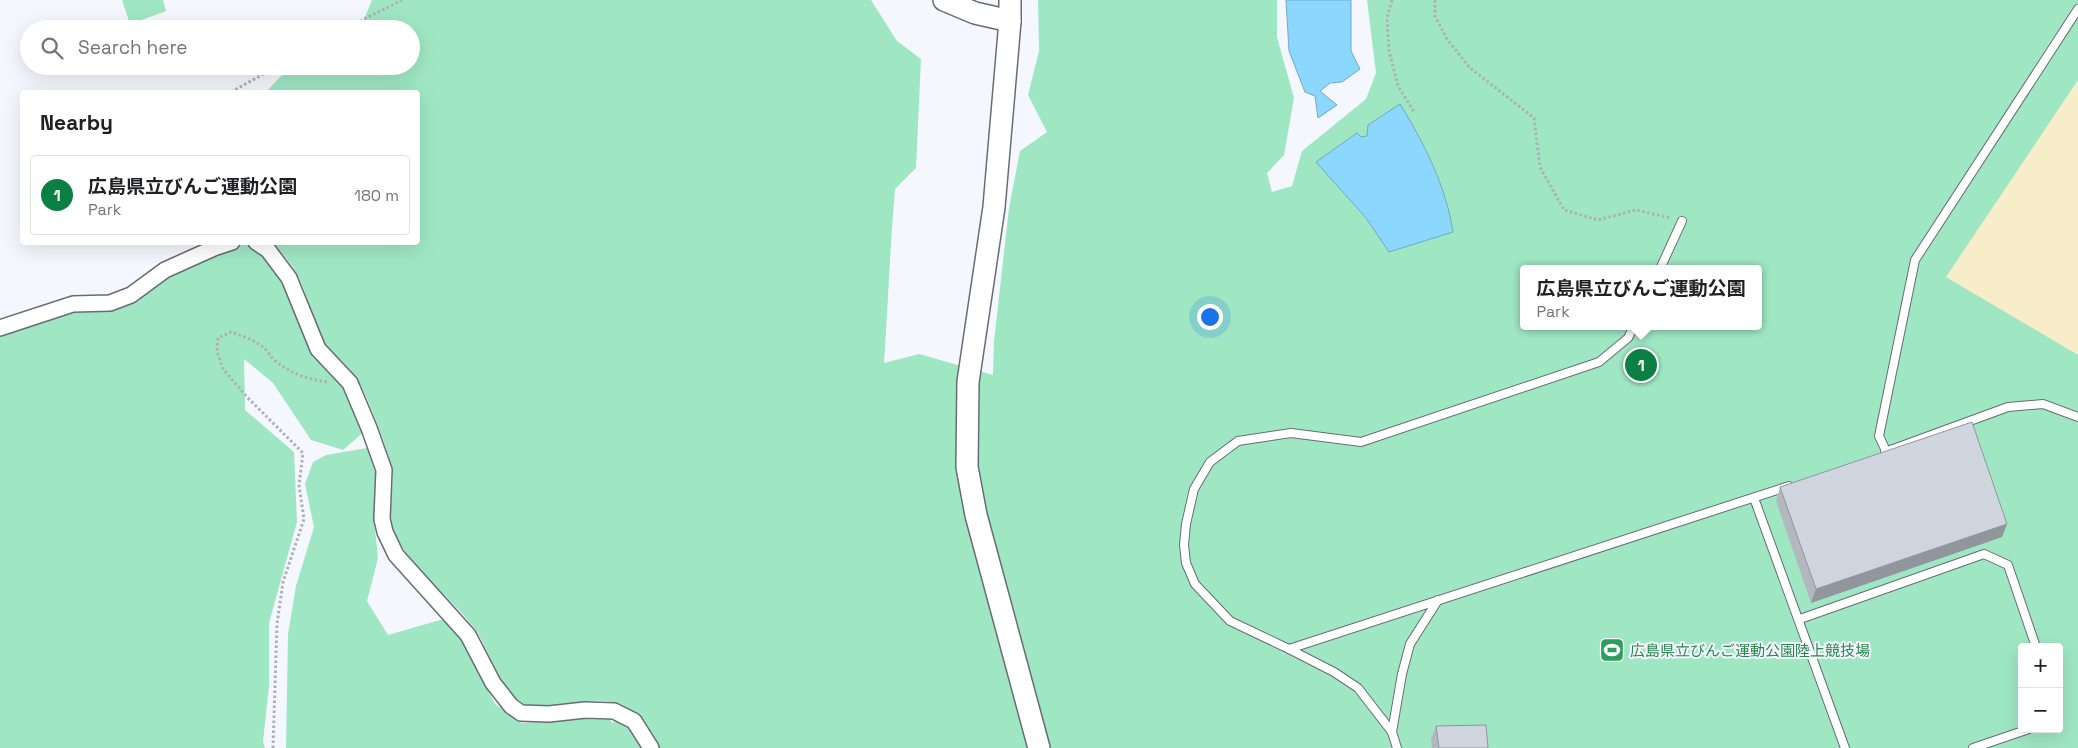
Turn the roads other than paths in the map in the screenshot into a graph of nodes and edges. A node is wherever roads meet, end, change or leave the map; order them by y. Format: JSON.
{"nodes":[{"id":1,"x":944,"y":0,"type":"edge"},
{"id":2,"x":2078,"y":9,"type":"edge"},
{"id":3,"x":1010,"y":10,"type":"edge"},
{"id":4,"x":1682,"y":220,"type":"road end"},
{"id":5,"x":223,"y":245,"type":"edge"},
{"id":6,"x":260,"y":245,"type":"edge"},
{"id":7,"x":1662,"y":265,"type":"edge"},
{"id":8,"x":0,"y":328,"type":"edge"},
{"id":9,"x":1632,"y":330,"type":"edge"},
{"id":10,"x":2078,"y":418,"type":"edge"},
{"id":11,"x":1886,"y":452,"type":"junction"},
{"id":12,"x":1876,"y":455,"type":"edge"},
{"id":13,"x":1801,"y":482,"type":"edge"},
{"id":14,"x":1754,"y":498,"type":"junction"},
{"id":15,"x":1438,"y":600,"type":"junction"},
{"id":16,"x":1800,"y":619,"type":"junction"},
{"id":17,"x":2035,"y":643,"type":"edge"},
{"id":18,"x":1290,"y":649,"type":"junction"},
{"id":19,"x":1392,"y":732,"type":"junction"},
{"id":20,"x":2018,"y":732,"type":"edge"},
{"id":21,"x":651,"y":748,"type":"edge"},
{"id":22,"x":1039,"y":748,"type":"edge"},
{"id":23,"x":1397,"y":748,"type":"edge"},
{"id":24,"x":1845,"y":748,"type":"edge"},
{"id":25,"x":1973,"y":748,"type":"edge"}],
"edges":[{"from":1,"to":3,"type":"street"},
{"from":2,"to":11,"type":"lane"},
{"from":3,"to":22,"type":"street"},
{"from":4,"to":7,"type":"lane"},
{"from":5,"to":8,"type":"street"},
{"from":6,"to":21,"type":"street"},
{"from":9,"to":18,"type":"lane"},
{"from":10,"to":11,"type":"lane"},
{"from":11,"to":12,"type":"lane"},
{"from":13,"to":14,"type":"lane"},
{"from":14,"to":15,"type":"lane"},
{"from":14,"to":16,"type":"lane"},
{"from":15,"to":18,"type":"lane"},
{"from":15,"to":19,"type":"lane"},
{"from":16,"to":17,"type":"lane"},
{"from":16,"to":24,"type":"lane"},
{"from":18,"to":19,"type":"lane"},
{"from":19,"to":23,"type":"lane"},
{"from":20,"to":25,"type":"lane"}]}
